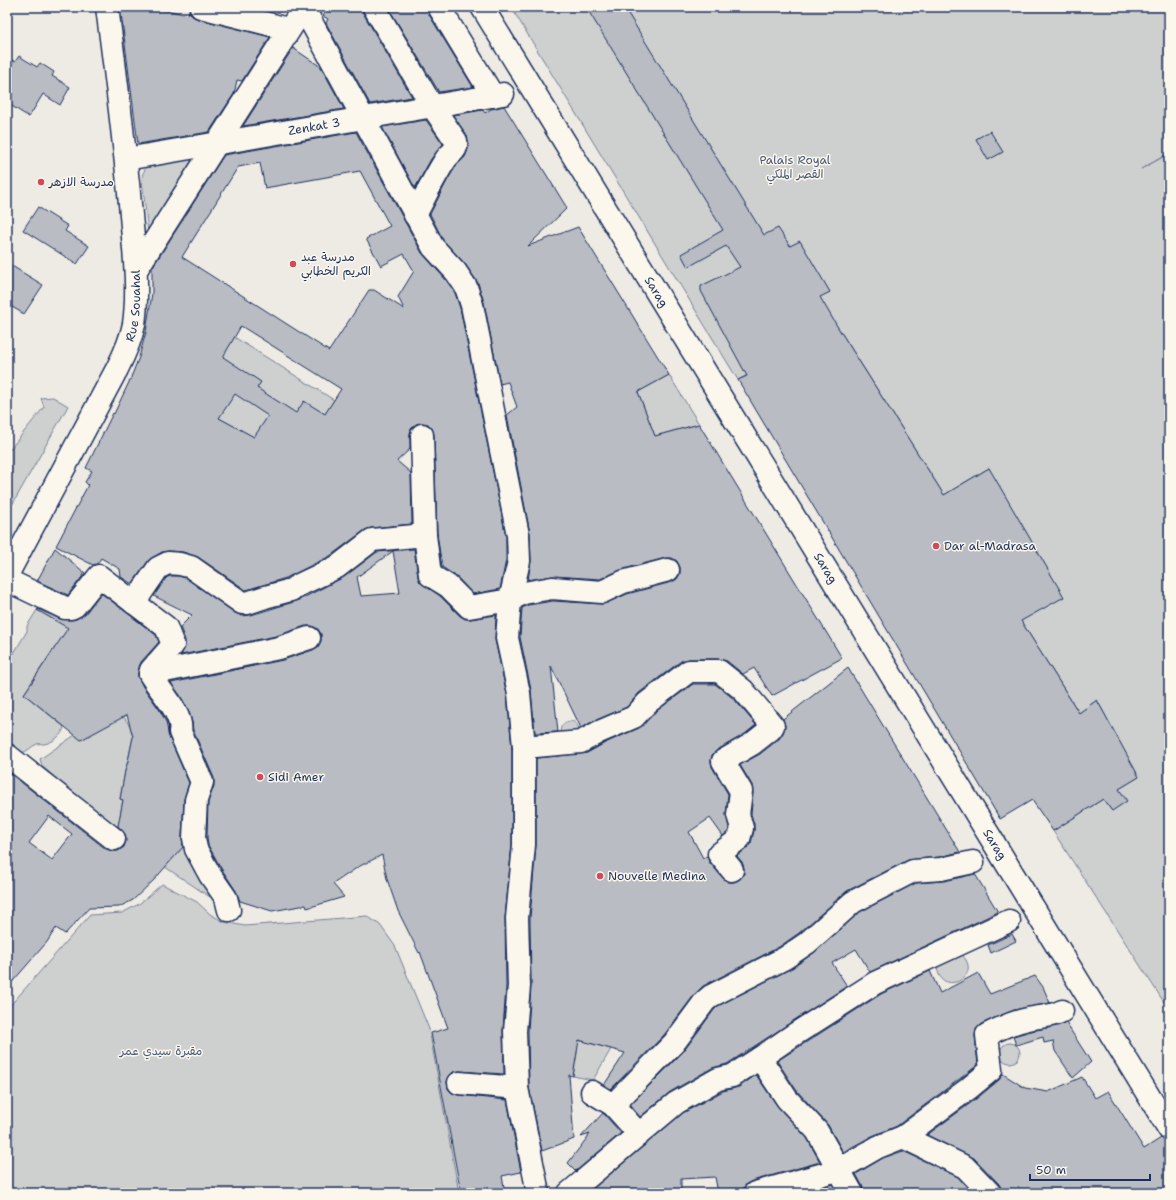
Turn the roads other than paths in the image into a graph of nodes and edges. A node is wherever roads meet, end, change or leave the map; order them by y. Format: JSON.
{"nodes":[{"id":1,"x":107,"y":7,"type":"edge"},
{"id":2,"x":201,"y":7,"type":"edge"},
{"id":3,"x":303,"y":7,"type":"edge"},
{"id":4,"x":374,"y":7,"type":"edge"},
{"id":5,"x":439,"y":7,"type":"edge"},
{"id":6,"x":482,"y":7,"type":"edge"},
{"id":7,"x":288,"y":30,"type":"junction"},
{"id":8,"x":432,"y":106,"type":"junction"},
{"id":9,"x":362,"y":118,"type":"junction"},
{"id":10,"x":217,"y":144,"type":"junction"},
{"id":11,"x":126,"y":159,"type":"junction"},
{"id":12,"x":415,"y":215,"type":"junction"},
{"id":13,"x":136,"y":270,"type":"junction"},
{"id":14,"x":422,"y":435,"type":"dead end"},
{"id":15,"x":426,"y":535,"type":"junction"},
{"id":16,"x":668,"y":570,"type":"dead end"},
{"id":17,"x":7,"y":575,"type":"edge"},
{"id":18,"x":7,"y":580,"type":"edge"},
{"id":19,"x":510,"y":600,"type":"junction"},
{"id":20,"x":134,"y":603,"type":"junction"},
{"id":21,"x":309,"y":638,"type":"dead end"},
{"id":22,"x":150,"y":674,"type":"junction"},
{"id":23,"x":524,"y":747,"type":"junction"},
{"id":24,"x":7,"y":755,"type":"edge"},
{"id":25,"x":114,"y":839,"type":"dead end"},
{"id":26,"x":973,"y":862,"type":"dead end"},
{"id":27,"x":732,"y":870,"type":"dead end"},
{"id":28,"x":229,"y":910,"type":"dead end"},
{"id":29,"x":1009,"y":921,"type":"dead end"},
{"id":30,"x":1062,"y":1010,"type":"dead end"},
{"id":31,"x":760,"y":1058,"type":"junction"},
{"id":32,"x":459,"y":1083,"type":"dead end"},
{"id":33,"x":517,"y":1088,"type":"junction"},
{"id":34,"x":592,"y":1092,"type":"dead end"},
{"id":35,"x":613,"y":1105,"type":"junction"},
{"id":36,"x":1169,"y":1130,"type":"edge"},
{"id":37,"x":639,"y":1134,"type":"junction"},
{"id":38,"x":903,"y":1137,"type":"junction"},
{"id":39,"x":838,"y":1170,"type":"junction"},
{"id":40,"x":538,"y":1193,"type":"edge"},
{"id":41,"x":570,"y":1193,"type":"edge"},
{"id":42,"x":755,"y":1193,"type":"edge"},
{"id":43,"x":852,"y":1193,"type":"edge"},
{"id":44,"x":990,"y":1193,"type":"edge"}],
"edges":[{"from":1,"to":11,"type":"street","name":"Rue Souahal"},
{"from":2,"to":7,"type":"street"},
{"from":3,"to":7,"type":"street"},
{"from":3,"to":9,"type":"street"},
{"from":4,"to":8,"type":"street"},
{"from":5,"to":8,"type":"street","name":"Zenkat 3"},
{"from":6,"to":36,"type":"street","name":"Sarag"},
{"from":7,"to":10,"type":"street"},
{"from":8,"to":9,"type":"street","name":"Zenkat 3"},
{"from":8,"to":12,"type":"street"},
{"from":9,"to":10,"type":"street","name":"Zenkat 3"},
{"from":9,"to":12,"type":"street"},
{"from":10,"to":11,"type":"street","name":"Zenkat 3"},
{"from":10,"to":13,"type":"street"},
{"from":11,"to":13,"type":"street","name":"Rue Souahal"},
{"from":12,"to":19,"type":"street"},
{"from":13,"to":17,"type":"street","name":"Rue Souahal"},
{"from":14,"to":15,"type":"street"},
{"from":15,"to":19,"type":"street"},
{"from":15,"to":20,"type":"street"},
{"from":16,"to":19,"type":"street"},
{"from":18,"to":20,"type":"street"},
{"from":19,"to":23,"type":"street"},
{"from":20,"to":22,"type":"street"},
{"from":21,"to":22,"type":"street"},
{"from":22,"to":28,"type":"street"},
{"from":23,"to":27,"type":"street"},
{"from":23,"to":33,"type":"street"},
{"from":24,"to":25,"type":"street"},
{"from":26,"to":35,"type":"street"},
{"from":29,"to":31,"type":"street"},
{"from":30,"to":38,"type":"street"},
{"from":31,"to":37,"type":"street"},
{"from":31,"to":39,"type":"street"},
{"from":32,"to":33,"type":"street"},
{"from":33,"to":40,"type":"street"},
{"from":34,"to":35,"type":"street"},
{"from":35,"to":37,"type":"street"},
{"from":37,"to":41,"type":"street"},
{"from":38,"to":39,"type":"street"},
{"from":38,"to":44,"type":"street"},
{"from":39,"to":42,"type":"street"},
{"from":39,"to":43,"type":"street"}]}
